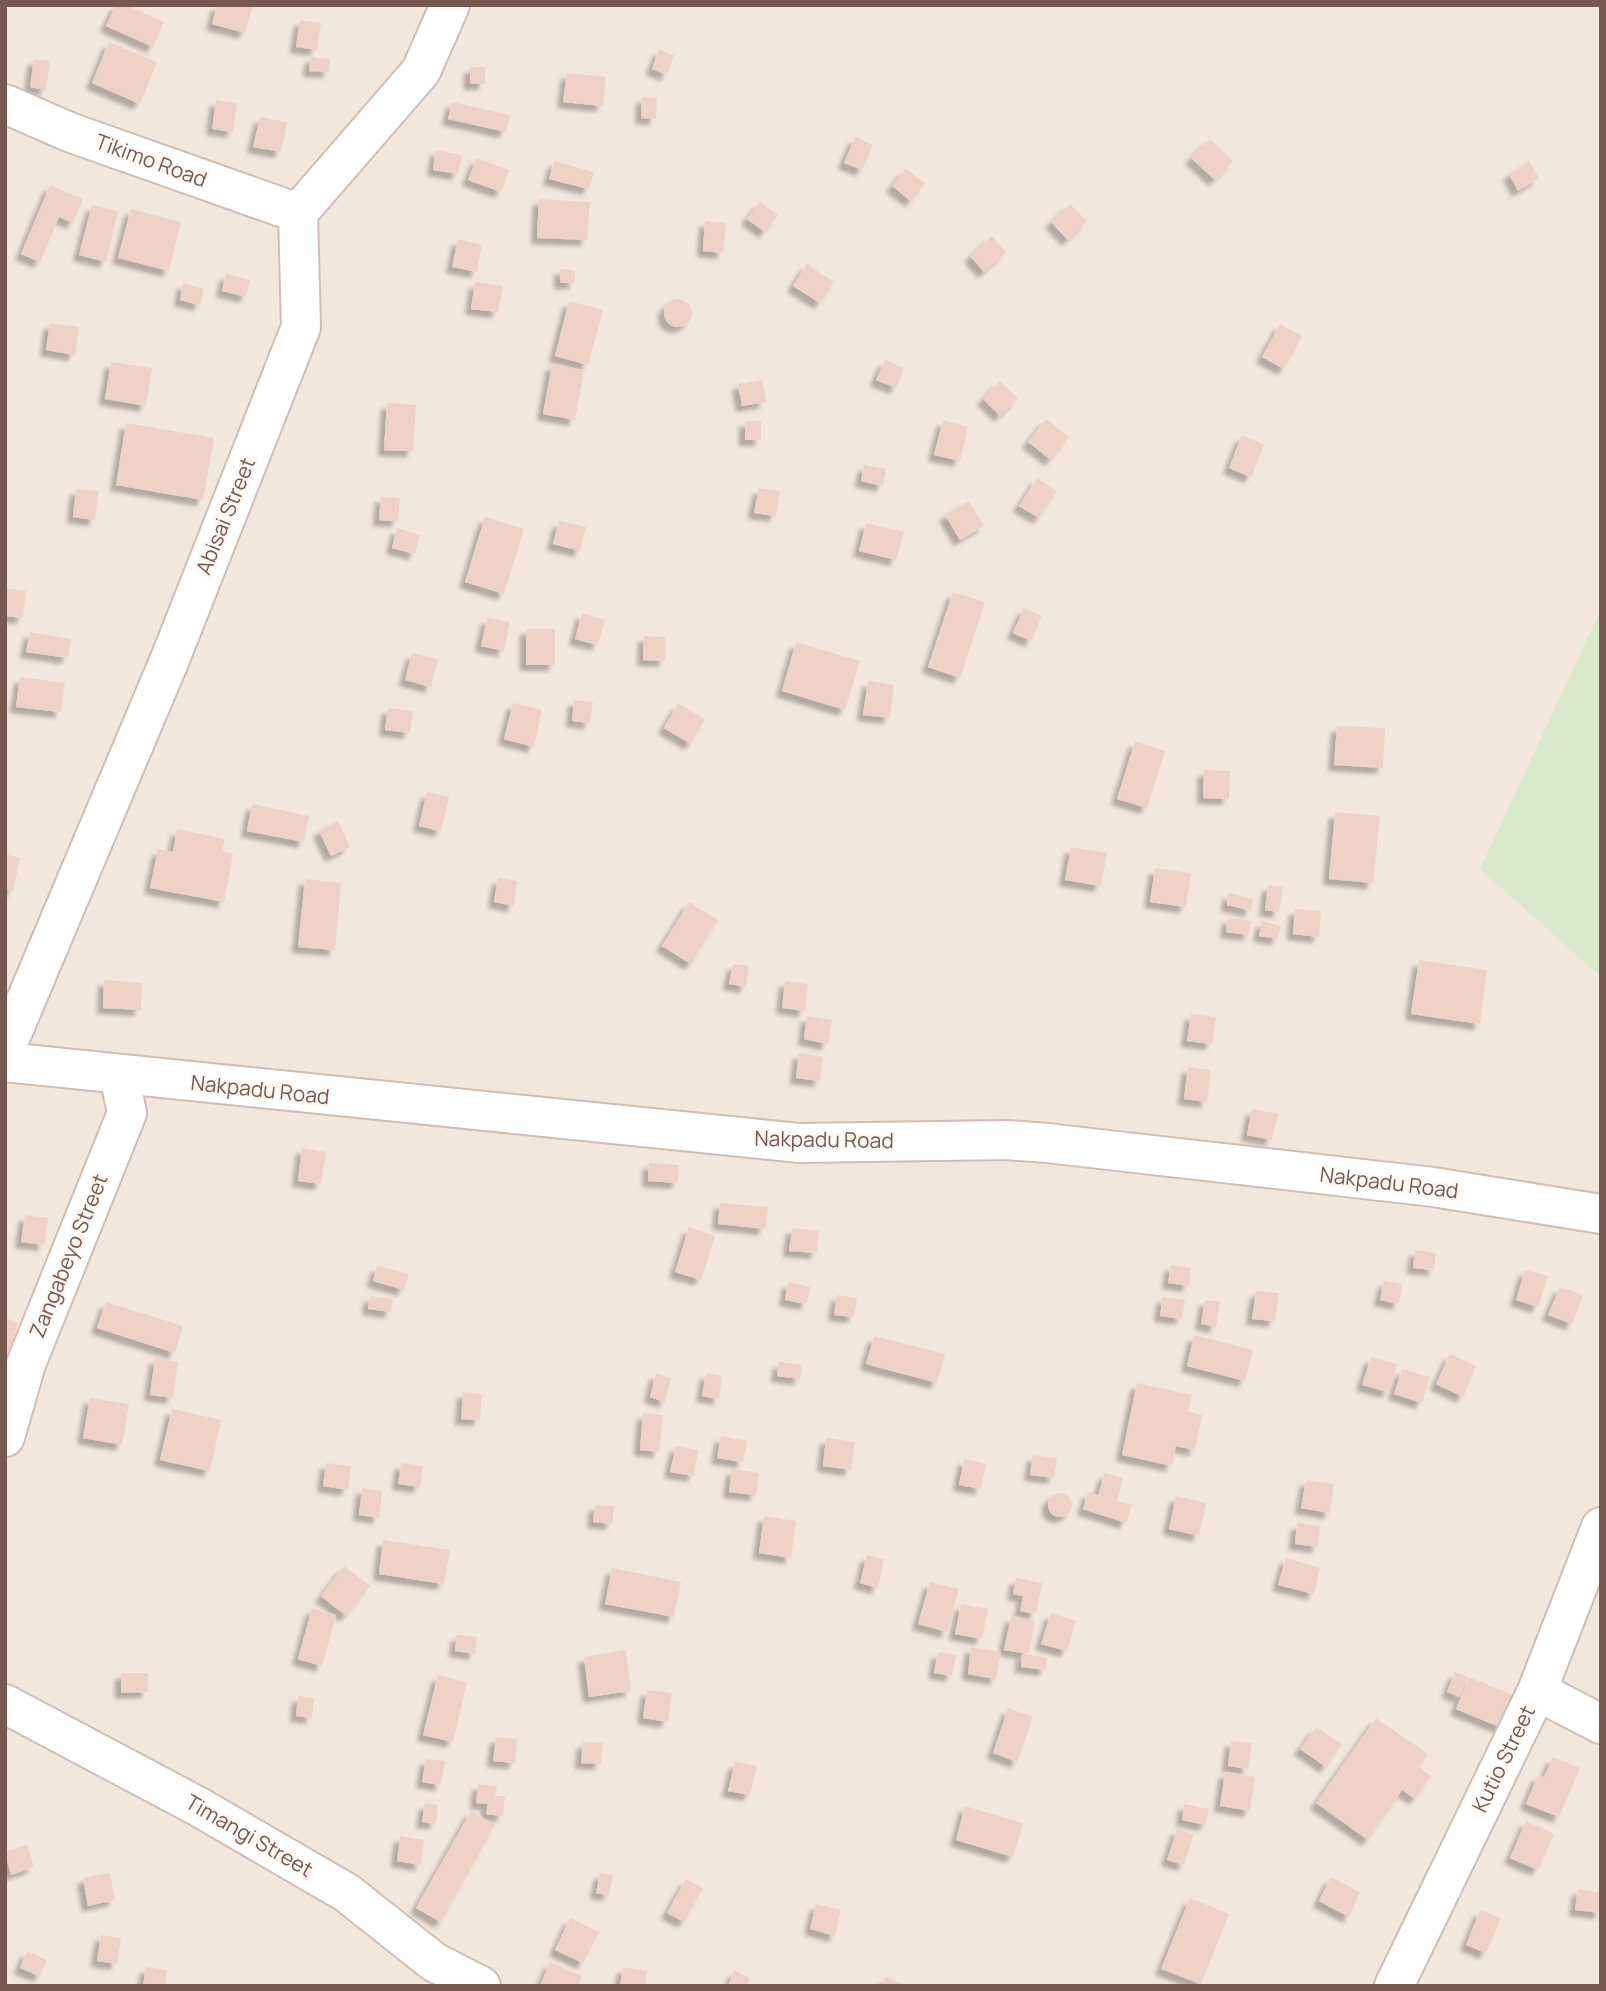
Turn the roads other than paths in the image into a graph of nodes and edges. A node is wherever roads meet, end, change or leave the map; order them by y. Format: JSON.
{"nodes":[{"id":1,"x":450,"y":5,"type":"edge"},
{"id":2,"x":5,"y":104,"type":"edge"},
{"id":3,"x":298,"y":213,"type":"junction"},
{"id":4,"x":5,"y":1050,"type":"edge"},
{"id":5,"x":5,"y":1062,"type":"edge"},
{"id":6,"x":119,"y":1075,"type":"junction"},
{"id":7,"x":1601,"y":1214,"type":"edge"},
{"id":8,"x":5,"y":1437,"type":"edge"},
{"id":9,"x":1601,"y":1527,"type":"edge"},
{"id":10,"x":1537,"y":1691,"type":"junction"},
{"id":11,"x":5,"y":1704,"type":"edge"},
{"id":12,"x":1601,"y":1724,"type":"edge"},
{"id":13,"x":481,"y":1986,"type":"edge"},
{"id":14,"x":1394,"y":1986,"type":"edge"}],
"edges":[{"from":1,"to":3,"type":"street"},
{"from":2,"to":3,"type":"street","name":"Tikimo Road"},
{"from":3,"to":4,"type":"street","name":"Abisai Street"},
{"from":5,"to":6,"type":"street","name":"Nakpadu Road"},
{"from":6,"to":7,"type":"street","name":"Nakpadu Road"},
{"from":6,"to":8,"type":"street","name":"Zangabeyo Street"},
{"from":9,"to":10,"type":"street","name":"Kutio Street"},
{"from":10,"to":12,"type":"street"},
{"from":10,"to":14,"type":"street","name":"Kutio Street"},
{"from":11,"to":13,"type":"street","name":"Timangi Street"}]}
